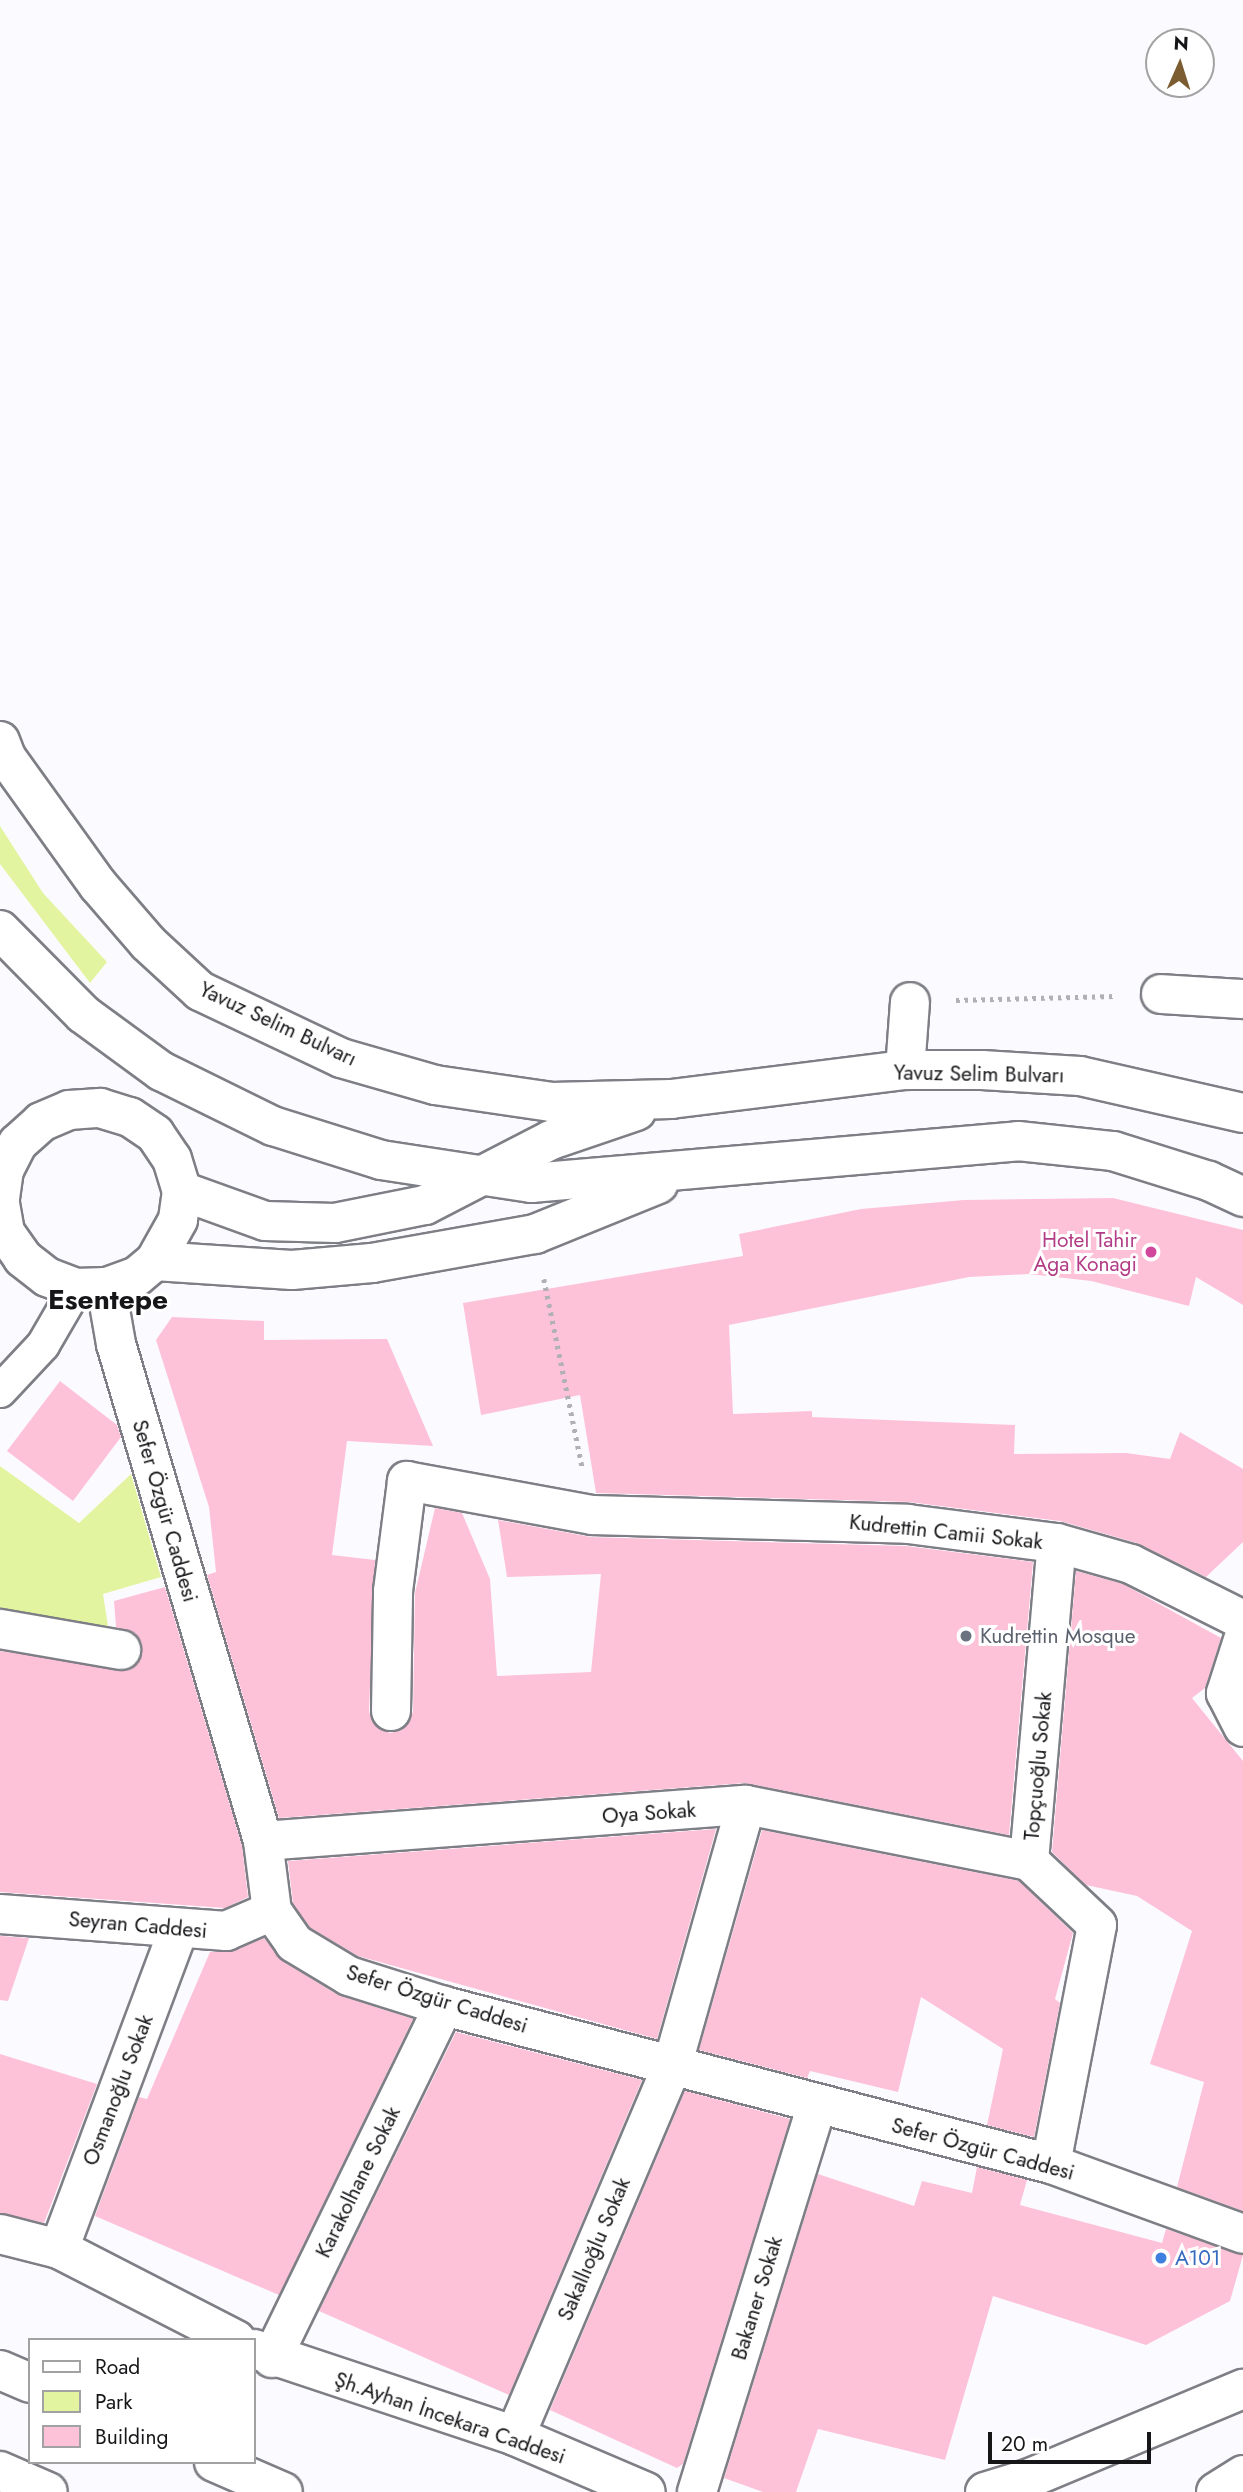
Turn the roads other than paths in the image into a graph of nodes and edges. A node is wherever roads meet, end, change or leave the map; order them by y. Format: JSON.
{"nodes":[{"id":1,"x":0,"y":741,"type":"edge"},
{"id":2,"x":0,"y":930,"type":"edge"},
{"id":3,"x":1161,"y":994,"type":"road end"},
{"id":4,"x":1243,"y":999,"type":"edge"},
{"id":5,"x":910,"y":1002,"type":"road end"},
{"id":6,"x":905,"y":1070,"type":"junction"},
{"id":7,"x":671,"y":1099,"type":"junction"},
{"id":8,"x":1243,"y":1113,"type":"edge"},
{"id":9,"x":692,"y":1170,"type":"junction"},
{"id":10,"x":483,"y":1175,"type":"junction"},
{"id":11,"x":182,"y":1191,"type":"junction"},
{"id":12,"x":1243,"y":1198,"type":"edge"},
{"id":13,"x":0,"y":1200,"type":"edge"},
{"id":14,"x":155,"y":1261,"type":"junction"},
{"id":15,"x":91,"y":1287,"type":"junction"},
{"id":16,"x":0,"y":1391,"type":"edge"},
{"id":17,"x":1058,"y":1544,"type":"junction"},
{"id":18,"x":1243,"y":1620,"type":"edge"},
{"id":19,"x":0,"y":1629,"type":"edge"},
{"id":20,"x":1243,"y":1640,"type":"edge"},
{"id":21,"x":121,"y":1650,"type":"dead end"},
{"id":22,"x":391,"y":1711,"type":"dead end"},
{"id":23,"x":1243,"y":1727,"type":"edge"},
{"id":24,"x":746,"y":1805,"type":"junction"},
{"id":25,"x":264,"y":1841,"type":"junction"},
{"id":26,"x":1029,"y":1861,"type":"junction"},
{"id":27,"x":272,"y":1911,"type":"junction"},
{"id":28,"x":0,"y":1914,"type":"edge"},
{"id":29,"x":178,"y":1931,"type":"junction"},
{"id":30,"x":444,"y":2006,"type":"junction"},
{"id":31,"x":673,"y":2063,"type":"junction"},
{"id":32,"x":817,"y":2105,"type":"junction"},
{"id":33,"x":1052,"y":2164,"type":"junction"},
{"id":34,"x":0,"y":2234,"type":"edge"},
{"id":35,"x":1243,"y":2234,"type":"edge"},
{"id":36,"x":59,"y":2249,"type":"junction"},
{"id":37,"x":232,"y":2338,"type":"edge"},
{"id":38,"x":263,"y":2353,"type":"edge"},
{"id":39,"x":0,"y":2370,"type":"edge"},
{"id":40,"x":28,"y":2382,"type":"edge"},
{"id":41,"x":1243,"y":2389,"type":"edge"},
{"id":42,"x":515,"y":2436,"type":"junction"},
{"id":43,"x":219,"y":2464,"type":"edge"},
{"id":44,"x":0,"y":2471,"type":"edge"},
{"id":45,"x":1243,"y":2475,"type":"edge"},
{"id":46,"x":48,"y":2492,"type":"edge"},
{"id":47,"x":283,"y":2492,"type":"edge"},
{"id":48,"x":646,"y":2492,"type":"edge"},
{"id":49,"x":697,"y":2492,"type":"edge"},
{"id":50,"x":985,"y":2492,"type":"edge"},
{"id":51,"x":1216,"y":2492,"type":"edge"}],
"edges":[{"from":1,"to":7,"type":"street","name":"Yavuz Selim Bulvarı"},
{"from":2,"to":10,"type":"street"},
{"from":3,"to":4,"type":"street"},
{"from":5,"to":6,"type":"street"},
{"from":6,"to":7,"type":"street","name":"Yavuz Selim Bulvarı"},
{"from":6,"to":8,"type":"street","name":"Yavuz Selim Bulvarı"},
{"from":7,"to":10,"type":"street","name":"Yavuz Selim Bulvarı"},
{"from":9,"to":10,"type":"street"},
{"from":9,"to":12,"type":"street"},
{"from":9,"to":14,"type":"street"},
{"from":10,"to":11,"type":"street","name":"Yavuz Selim Bulvarı"},
{"from":11,"to":13,"type":"street"},
{"from":11,"to":14,"type":"street"},
{"from":13,"to":15,"type":"street"},
{"from":14,"to":15,"type":"street"},
{"from":15,"to":16,"type":"lane"},
{"from":15,"to":25,"type":"street","name":"Sefer Özgür Caddesi"},
{"from":17,"to":18,"type":"street","name":"Kudrettin Camii Sokak"},
{"from":17,"to":22,"type":"street","name":"Kudrettin Camii Sokak"},
{"from":17,"to":26,"type":"street","name":"Topçuoğlu Sokak"},
{"from":19,"to":21,"type":"street"},
{"from":20,"to":23,"type":"street"},
{"from":24,"to":25,"type":"street","name":"Oya Sokak"},
{"from":24,"to":26,"type":"street","name":"Oya Sokak"},
{"from":24,"to":31,"type":"street","name":"Sakallıoğlu Sokak"},
{"from":25,"to":27,"type":"street","name":"Sefer Özgür Caddesi"},
{"from":26,"to":33,"type":"street","name":"Topçuoğlu Sokak"},
{"from":27,"to":29,"type":"street","name":"Seyran Caddesi"},
{"from":27,"to":30,"type":"street","name":"Sefer Özgür Caddesi"},
{"from":28,"to":29,"type":"street","name":"Seyran Caddesi"},
{"from":29,"to":36,"type":"street","name":"Osmanoğlu Sokak"},
{"from":30,"to":31,"type":"street","name":"Sefer Özgür Caddesi"},
{"from":30,"to":38,"type":"street","name":"Karakolhane Sokak"},
{"from":31,"to":32,"type":"street","name":"Sefer Özgür Caddesi"},
{"from":31,"to":42,"type":"street","name":"Sakallıoğlu Sokak"},
{"from":32,"to":33,"type":"street","name":"Sefer Özgür Caddesi"},
{"from":32,"to":49,"type":"street","name":"Bakaner Sokak"},
{"from":33,"to":35,"type":"street","name":"Sefer Özgür Caddesi"},
{"from":34,"to":36,"type":"street"},
{"from":36,"to":37,"type":"street"},
{"from":38,"to":42,"type":"street","name":"Şh.Ayhan İncekara Caddesi"},
{"from":39,"to":40,"type":"street"},
{"from":41,"to":50,"type":"street"},
{"from":42,"to":48,"type":"street","name":"Şh.Ayhan İncekara Caddesi"},
{"from":43,"to":47,"type":"street"},
{"from":44,"to":46,"type":"street"},
{"from":45,"to":51,"type":"street"}]}
